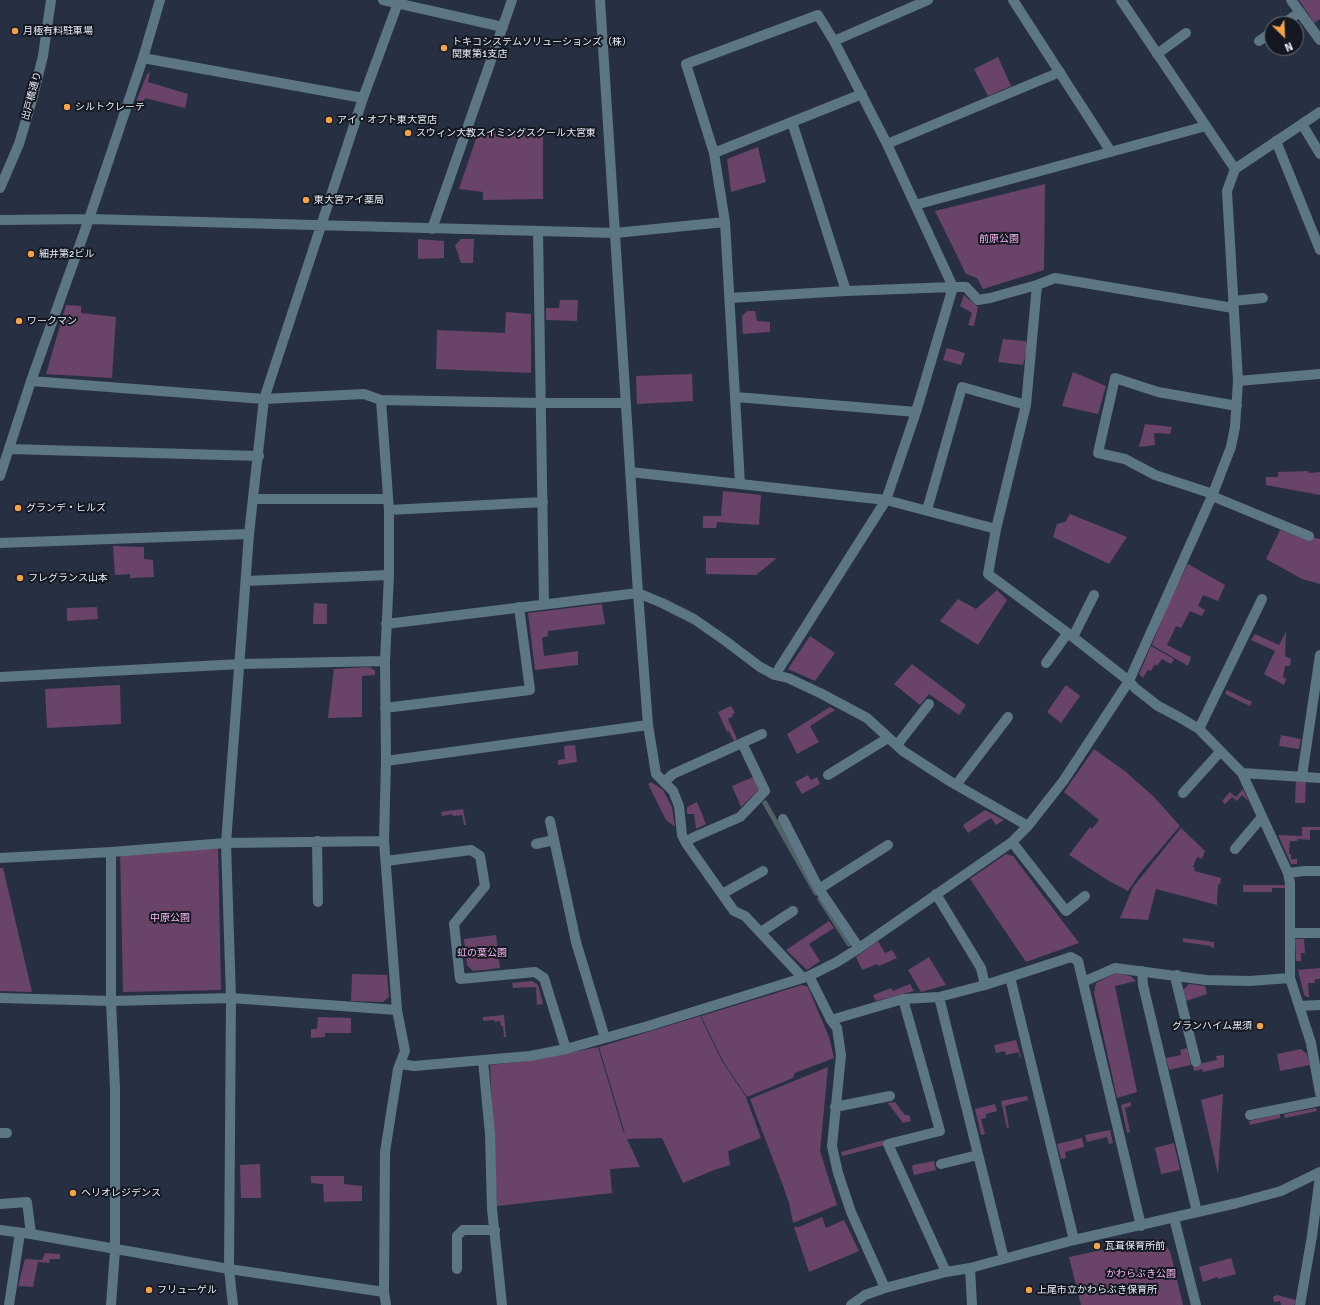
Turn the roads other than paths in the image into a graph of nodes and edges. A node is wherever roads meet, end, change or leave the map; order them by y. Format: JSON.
{"nodes":[{"id":1,"x":51,"y":0,"type":"edge"},
{"id":2,"x":160,"y":0,"type":"edge"},
{"id":3,"x":383,"y":0,"type":"edge"},
{"id":4,"x":512,"y":0,"type":"edge"},
{"id":5,"x":600,"y":0,"type":"edge"},
{"id":6,"x":928,"y":0,"type":"edge"},
{"id":7,"x":1013,"y":0,"type":"edge"},
{"id":8,"x":1121,"y":0,"type":"edge"},
{"id":9,"x":1291,"y":0,"type":"edge"},
{"id":10,"x":399,"y":1,"type":"edge"},
{"id":11,"x":912,"y":3,"type":"edge"},
{"id":12,"x":1300,"y":12,"type":"junction"},
{"id":13,"x":1294,"y":16,"type":"edge"},
{"id":14,"x":503,"y":27,"type":"junction"},
{"id":15,"x":1186,"y":33,"type":"dead end"},
{"id":16,"x":1264,"y":38,"type":"edge"},
{"id":17,"x":1320,"y":40,"type":"edge"},
{"id":18,"x":834,"y":41,"type":"junction"},
{"id":19,"x":1259,"y":41,"type":"dead end"},
{"id":20,"x":1158,"y":54,"type":"junction"},
{"id":21,"x":142,"y":58,"type":"junction"},
{"id":22,"x":1060,"y":72,"type":"junction"},
{"id":23,"x":862,"y":94,"type":"junction"},
{"id":24,"x":363,"y":98,"type":"junction"},
{"id":25,"x":1320,"y":112,"type":"edge"},
{"id":26,"x":792,"y":122,"type":"junction"},
{"id":27,"x":1302,"y":124,"type":"junction"},
{"id":28,"x":1206,"y":126,"type":"junction"},
{"id":29,"x":1276,"y":142,"type":"junction"},
{"id":30,"x":887,"y":144,"type":"junction"},
{"id":31,"x":1110,"y":152,"type":"junction"},
{"id":32,"x":714,"y":153,"type":"junction"},
{"id":33,"x":1320,"y":154,"type":"edge"},
{"id":34,"x":1235,"y":169,"type":"junction"},
{"id":35,"x":0,"y":188,"type":"edge"},
{"id":36,"x":915,"y":205,"type":"junction"},
{"id":37,"x":88,"y":219,"type":"junction"},
{"id":38,"x":0,"y":220,"type":"edge"},
{"id":39,"x":725,"y":222,"type":"junction"},
{"id":40,"x":322,"y":226,"type":"junction"},
{"id":41,"x":432,"y":229,"type":"junction"},
{"id":42,"x":538,"y":232,"type":"junction"},
{"id":43,"x":615,"y":233,"type":"junction"},
{"id":44,"x":1320,"y":250,"type":"edge"},
{"id":45,"x":1037,"y":285,"type":"junction"},
{"id":46,"x":953,"y":287,"type":"junction"},
{"id":47,"x":846,"y":291,"type":"junction"},
{"id":48,"x":730,"y":298,"type":"junction"},
{"id":49,"x":1263,"y":298,"type":"dead end"},
{"id":50,"x":1233,"y":304,"type":"junction"},
{"id":51,"x":1320,"y":374,"type":"edge"},
{"id":52,"x":31,"y":381,"type":"junction"},
{"id":53,"x":1238,"y":381,"type":"junction"},
{"id":54,"x":736,"y":397,"type":"junction"},
{"id":55,"x":264,"y":399,"type":"junction"},
{"id":56,"x":381,"y":400,"type":"junction"},
{"id":57,"x":541,"y":403,"type":"junction"},
{"id":58,"x":626,"y":403,"type":"junction"},
{"id":59,"x":1026,"y":405,"type":"junction"},
{"id":60,"x":1237,"y":406,"type":"junction"},
{"id":61,"x":916,"y":412,"type":"junction"},
{"id":62,"x":9,"y":449,"type":"junction"},
{"id":63,"x":259,"y":456,"type":"junction"},
{"id":64,"x":630,"y":472,"type":"junction"},
{"id":65,"x":0,"y":476,"type":"edge"},
{"id":66,"x":740,"y":484,"type":"junction"},
{"id":67,"x":1212,"y":495,"type":"junction"},
{"id":68,"x":388,"y":498,"type":"junction"},
{"id":69,"x":253,"y":499,"type":"junction"},
{"id":70,"x":886,"y":500,"type":"junction"},
{"id":71,"x":543,"y":502,"type":"junction"},
{"id":72,"x":389,"y":510,"type":"junction"},
{"id":73,"x":927,"y":510,"type":"junction"},
{"id":74,"x":996,"y":529,"type":"junction"},
{"id":75,"x":250,"y":534,"type":"junction"},
{"id":76,"x":1309,"y":536,"type":"dead end"},
{"id":77,"x":0,"y":543,"type":"edge"},
{"id":78,"x":389,"y":575,"type":"junction"},
{"id":79,"x":246,"y":581,"type":"junction"},
{"id":80,"x":638,"y":593,"type":"junction"},
{"id":81,"x":1094,"y":595,"type":"dead end"},
{"id":82,"x":1262,"y":599,"type":"dead end"},
{"id":83,"x":544,"y":604,"type":"junction"},
{"id":84,"x":519,"y":607,"type":"junction"},
{"id":85,"x":386,"y":624,"type":"junction"},
{"id":86,"x":1070,"y":636,"type":"junction"},
{"id":87,"x":1320,"y":656,"type":"edge"},
{"id":88,"x":384,"y":661,"type":"junction"},
{"id":89,"x":1046,"y":663,"type":"dead end"},
{"id":90,"x":240,"y":664,"type":"junction"},
{"id":91,"x":775,"y":674,"type":"junction"},
{"id":92,"x":0,"y":677,"type":"edge"},
{"id":93,"x":1128,"y":681,"type":"junction"},
{"id":94,"x":929,"y":704,"type":"dead end"},
{"id":95,"x":385,"y":708,"type":"junction"},
{"id":96,"x":1008,"y":717,"type":"dead end"},
{"id":97,"x":648,"y":725,"type":"junction"},
{"id":98,"x":1199,"y":729,"type":"junction"},
{"id":99,"x":762,"y":734,"type":"dead end"},
{"id":100,"x":888,"y":738,"type":"junction"},
{"id":101,"x":742,"y":743,"type":"junction"},
{"id":102,"x":897,"y":746,"type":"junction"},
{"id":103,"x":1220,"y":752,"type":"junction"},
{"id":104,"x":386,"y":761,"type":"junction"},
{"id":105,"x":1242,"y":773,"type":"junction"},
{"id":106,"x":828,"y":775,"type":"dead end"},
{"id":107,"x":1302,"y":776,"type":"junction"},
{"id":108,"x":1320,"y":778,"type":"edge"},
{"id":109,"x":664,"y":782,"type":"junction"},
{"id":110,"x":956,"y":785,"type":"junction"},
{"id":111,"x":1183,"y":793,"type":"dead end"},
{"id":112,"x":1262,"y":817,"type":"junction"},
{"id":113,"x":783,"y":819,"type":"dead end"},
{"id":114,"x":550,"y":821,"type":"dead end"},
{"id":115,"x":1028,"y":826,"type":"junction"},
{"id":116,"x":384,"y":840,"type":"junction"},
{"id":117,"x":554,"y":840,"type":"junction"},
{"id":118,"x":317,"y":841,"type":"junction"},
{"id":119,"x":1012,"y":842,"type":"junction"},
{"id":120,"x":226,"y":843,"type":"junction"},
{"id":121,"x":686,"y":843,"type":"junction"},
{"id":122,"x":536,"y":844,"type":"dead end"},
{"id":123,"x":888,"y":845,"type":"dead end"},
{"id":124,"x":1235,"y":849,"type":"dead end"},
{"id":125,"x":111,"y":852,"type":"junction"},
{"id":126,"x":0,"y":858,"type":"edge"},
{"id":127,"x":386,"y":861,"type":"junction"},
{"id":128,"x":763,"y":871,"type":"dead end"},
{"id":129,"x":1320,"y":871,"type":"edge"},
{"id":130,"x":1288,"y":873,"type":"junction"},
{"id":131,"x":819,"y":889,"type":"junction"},
{"id":132,"x":722,"y":894,"type":"junction"},
{"id":133,"x":936,"y":894,"type":"junction"},
{"id":134,"x":1086,"y":896,"type":"dead end"},
{"id":135,"x":318,"y":902,"type":"dead end"},
{"id":136,"x":793,"y":911,"type":"dead end"},
{"id":137,"x":761,"y":933,"type":"junction"},
{"id":138,"x":1290,"y":933,"type":"junction"},
{"id":139,"x":1320,"y":933,"type":"edge"},
{"id":140,"x":859,"y":948,"type":"junction"},
{"id":141,"x":1142,"y":971,"type":"junction"},
{"id":142,"x":1177,"y":975,"type":"junction"},
{"id":143,"x":806,"y":977,"type":"junction"},
{"id":144,"x":1010,"y":977,"type":"junction"},
{"id":145,"x":1290,"y":978,"type":"junction"},
{"id":146,"x":1083,"y":982,"type":"junction"},
{"id":147,"x":985,"y":985,"type":"junction"},
{"id":148,"x":939,"y":997,"type":"junction"},
{"id":149,"x":0,"y":998,"type":"edge"},
{"id":150,"x":231,"y":998,"type":"junction"},
{"id":151,"x":903,"y":999,"type":"junction"},
{"id":152,"x":111,"y":1000,"type":"junction"},
{"id":153,"x":1320,"y":1005,"type":"edge"},
{"id":154,"x":1299,"y":1006,"type":"junction"},
{"id":155,"x":397,"y":1010,"type":"junction"},
{"id":156,"x":831,"y":1020,"type":"junction"},
{"id":157,"x":605,"y":1038,"type":"junction"},
{"id":158,"x":566,"y":1049,"type":"junction"},
{"id":159,"x":483,"y":1060,"type":"junction"},
{"id":160,"x":1196,"y":1062,"type":"dead end"},
{"id":161,"x":400,"y":1064,"type":"junction"},
{"id":162,"x":1320,"y":1093,"type":"edge"},
{"id":163,"x":890,"y":1096,"type":"dead end"},
{"id":164,"x":1320,"y":1101,"type":"edge"},
{"id":165,"x":835,"y":1107,"type":"junction"},
{"id":166,"x":1250,"y":1115,"type":"dead end"},
{"id":167,"x":978,"y":1155,"type":"junction"},
{"id":168,"x":941,"y":1164,"type":"dead end"},
{"id":169,"x":1320,"y":1172,"type":"edge"},
{"id":170,"x":1320,"y":1176,"type":"edge"},
{"id":171,"x":0,"y":1204,"type":"edge"},
{"id":172,"x":1197,"y":1212,"type":"junction"},
{"id":173,"x":1174,"y":1218,"type":"junction"},
{"id":174,"x":1141,"y":1226,"type":"junction"},
{"id":175,"x":0,"y":1230,"type":"edge"},
{"id":176,"x":494,"y":1230,"type":"junction"},
{"id":177,"x":20,"y":1233,"type":"junction"},
{"id":178,"x":31,"y":1234,"type":"junction"},
{"id":179,"x":1316,"y":1236,"type":"edge"},
{"id":180,"x":1074,"y":1240,"type":"junction"},
{"id":181,"x":115,"y":1250,"type":"junction"},
{"id":182,"x":1004,"y":1259,"type":"junction"},
{"id":183,"x":970,"y":1268,"type":"junction"},
{"id":184,"x":229,"y":1269,"type":"junction"},
{"id":185,"x":457,"y":1270,"type":"dead end"},
{"id":186,"x":946,"y":1272,"type":"junction"},
{"id":187,"x":885,"y":1288,"type":"junction"},
{"id":188,"x":384,"y":1292,"type":"junction"},
{"id":189,"x":9,"y":1305,"type":"edge"},
{"id":190,"x":111,"y":1305,"type":"edge"},
{"id":191,"x":233,"y":1305,"type":"edge"},
{"id":192,"x":386,"y":1305,"type":"edge"},
{"id":193,"x":502,"y":1305,"type":"edge"},
{"id":194,"x":851,"y":1305,"type":"edge"},
{"id":195,"x":972,"y":1305,"type":"edge"},
{"id":196,"x":1196,"y":1305,"type":"edge"},
{"id":197,"x":1300,"y":1305,"type":"edge"}],
"edges":[{"from":1,"to":35,"type":"street","name":"出戸橋通り"},
{"from":2,"to":21,"type":"street"},
{"from":3,"to":10,"type":"street"},
{"from":4,"to":14,"type":"street"},
{"from":5,"to":43,"type":"street"},
{"from":6,"to":11,"type":"street"},
{"from":7,"to":22,"type":"street"},
{"from":8,"to":20,"type":"street"},
{"from":9,"to":12,"type":"street"},
{"from":10,"to":14,"type":"street"},
{"from":10,"to":24,"type":"street"},
{"from":11,"to":18,"type":"street"},
{"from":12,"to":13,"type":"street"},
{"from":12,"to":17,"type":"street"},
{"from":14,"to":41,"type":"street"},
{"from":15,"to":20,"type":"street"},
{"from":16,"to":19,"type":"street"},
{"from":18,"to":23,"type":"street"},
{"from":18,"to":32,"type":"street"},
{"from":20,"to":28,"type":"street"},
{"from":21,"to":24,"type":"street"},
{"from":21,"to":37,"type":"street"},
{"from":22,"to":30,"type":"street"},
{"from":22,"to":31,"type":"street"},
{"from":23,"to":26,"type":"street"},
{"from":23,"to":30,"type":"street"},
{"from":24,"to":40,"type":"street"},
{"from":25,"to":27,"type":"street"},
{"from":26,"to":32,"type":"street"},
{"from":26,"to":47,"type":"street"},
{"from":27,"to":29,"type":"street"},
{"from":27,"to":33,"type":"street"},
{"from":28,"to":31,"type":"street"},
{"from":28,"to":34,"type":"street"},
{"from":29,"to":34,"type":"street"},
{"from":29,"to":44,"type":"street"},
{"from":30,"to":36,"type":"street"},
{"from":31,"to":36,"type":"street"},
{"from":32,"to":39,"type":"street"},
{"from":34,"to":50,"type":"street"},
{"from":36,"to":46,"type":"street"},
{"from":37,"to":38,"type":"street"},
{"from":37,"to":40,"type":"street"},
{"from":37,"to":52,"type":"street"},
{"from":39,"to":43,"type":"street"},
{"from":39,"to":48,"type":"street"},
{"from":40,"to":41,"type":"street"},
{"from":40,"to":55,"type":"street"},
{"from":41,"to":42,"type":"street"},
{"from":42,"to":43,"type":"street"},
{"from":42,"to":57,"type":"street"},
{"from":43,"to":58,"type":"street"},
{"from":45,"to":46,"type":"street"},
{"from":45,"to":50,"type":"street"},
{"from":45,"to":59,"type":"street"},
{"from":46,"to":47,"type":"street"},
{"from":46,"to":61,"type":"street"},
{"from":47,"to":48,"type":"street"},
{"from":48,"to":54,"type":"street"},
{"from":49,"to":50,"type":"street"},
{"from":50,"to":53,"type":"street"},
{"from":51,"to":53,"type":"street"},
{"from":52,"to":55,"type":"street"},
{"from":52,"to":62,"type":"street"},
{"from":53,"to":60,"type":"street"},
{"from":54,"to":61,"type":"street"},
{"from":54,"to":66,"type":"street"},
{"from":55,"to":56,"type":"street"},
{"from":55,"to":63,"type":"street"},
{"from":56,"to":57,"type":"street"},
{"from":56,"to":68,"type":"street"},
{"from":57,"to":58,"type":"street"},
{"from":57,"to":71,"type":"street"},
{"from":58,"to":64,"type":"street"},
{"from":59,"to":73,"type":"street"},
{"from":59,"to":74,"type":"street"},
{"from":60,"to":67,"type":"street"},
{"from":60,"to":67,"type":"street"},
{"from":61,"to":70,"type":"street"},
{"from":62,"to":63,"type":"street"},
{"from":62,"to":65,"type":"street"},
{"from":63,"to":69,"type":"street"},
{"from":64,"to":66,"type":"street"},
{"from":64,"to":80,"type":"street"},
{"from":66,"to":70,"type":"street"},
{"from":67,"to":76,"type":"street"},
{"from":67,"to":93,"type":"street"},
{"from":68,"to":69,"type":"street"},
{"from":68,"to":72,"type":"street"},
{"from":69,"to":75,"type":"street"},
{"from":70,"to":73,"type":"street"},
{"from":70,"to":91,"type":"street"},
{"from":71,"to":72,"type":"street"},
{"from":71,"to":83,"type":"street"},
{"from":72,"to":78,"type":"street"},
{"from":73,"to":74,"type":"street"},
{"from":74,"to":86,"type":"street"},
{"from":75,"to":77,"type":"street"},
{"from":75,"to":79,"type":"street"},
{"from":78,"to":79,"type":"street"},
{"from":78,"to":85,"type":"street"},
{"from":79,"to":90,"type":"street"},
{"from":80,"to":83,"type":"street"},
{"from":80,"to":91,"type":"street"},
{"from":80,"to":97,"type":"street"},
{"from":81,"to":86,"type":"street"},
{"from":82,"to":98,"type":"street"},
{"from":83,"to":84,"type":"street"},
{"from":84,"to":85,"type":"street"},
{"from":84,"to":95,"type":"street"},
{"from":85,"to":88,"type":"street"},
{"from":86,"to":89,"type":"street"},
{"from":86,"to":93,"type":"street"},
{"from":87,"to":107,"type":"street"},
{"from":88,"to":90,"type":"street"},
{"from":88,"to":95,"type":"street"},
{"from":90,"to":92,"type":"street"},
{"from":90,"to":120,"type":"street"},
{"from":91,"to":100,"type":"street"},
{"from":93,"to":98,"type":"street"},
{"from":93,"to":115,"type":"street"},
{"from":94,"to":102,"type":"street"},
{"from":95,"to":104,"type":"street"},
{"from":96,"to":110,"type":"street"},
{"from":97,"to":104,"type":"street"},
{"from":97,"to":109,"type":"street"},
{"from":98,"to":103,"type":"street"},
{"from":99,"to":101,"type":"street"},
{"from":100,"to":102,"type":"street"},
{"from":100,"to":106,"type":"street"},
{"from":101,"to":109,"type":"street"},
{"from":101,"to":121,"type":"street"},
{"from":102,"to":110,"type":"street"},
{"from":103,"to":105,"type":"street"},
{"from":103,"to":111,"type":"street"},
{"from":104,"to":116,"type":"street"},
{"from":105,"to":107,"type":"street"},
{"from":105,"to":112,"type":"street"},
{"from":107,"to":108,"type":"street"},
{"from":109,"to":121,"type":"street"},
{"from":110,"to":115,"type":"street"},
{"from":112,"to":124,"type":"street"},
{"from":112,"to":130,"type":"street"},
{"from":113,"to":131,"type":"street"},
{"from":114,"to":117,"type":"street"},
{"from":115,"to":119,"type":"street"},
{"from":116,"to":118,"type":"street"},
{"from":116,"to":127,"type":"street"},
{"from":117,"to":122,"type":"street"},
{"from":117,"to":157,"type":"street"},
{"from":118,"to":120,"type":"street"},
{"from":118,"to":135,"type":"street"},
{"from":119,"to":133,"type":"street"},
{"from":119,"to":134,"type":"street"},
{"from":120,"to":125,"type":"street"},
{"from":120,"to":150,"type":"street"},
{"from":121,"to":132,"type":"street"},
{"from":123,"to":131,"type":"street"},
{"from":125,"to":126,"type":"street"},
{"from":125,"to":152,"type":"street"},
{"from":127,"to":155,"type":"street"},
{"from":127,"to":158,"type":"street"},
{"from":128,"to":132,"type":"street"},
{"from":129,"to":130,"type":"street"},
{"from":130,"to":138,"type":"street"},
{"from":131,"to":140,"type":"street"},
{"from":132,"to":137,"type":"street"},
{"from":133,"to":140,"type":"street"},
{"from":133,"to":147,"type":"street"},
{"from":136,"to":137,"type":"street"},
{"from":137,"to":143,"type":"street"},
{"from":138,"to":139,"type":"street"},
{"from":138,"to":145,"type":"street"},
{"from":140,"to":143,"type":"street"},
{"from":141,"to":142,"type":"street"},
{"from":141,"to":146,"type":"street"},
{"from":141,"to":172,"type":"street"},
{"from":142,"to":145,"type":"street"},
{"from":142,"to":160,"type":"street"},
{"from":143,"to":156,"type":"street"},
{"from":143,"to":157,"type":"street"},
{"from":144,"to":146,"type":"street"},
{"from":144,"to":147,"type":"street"},
{"from":144,"to":180,"type":"street"},
{"from":145,"to":154,"type":"street"},
{"from":146,"to":174,"type":"street"},
{"from":147,"to":148,"type":"street"},
{"from":148,"to":151,"type":"street"},
{"from":148,"to":167,"type":"street"},
{"from":149,"to":152,"type":"street"},
{"from":150,"to":152,"type":"street"},
{"from":150,"to":155,"type":"street"},
{"from":150,"to":184,"type":"street"},
{"from":151,"to":156,"type":"street"},
{"from":151,"to":186,"type":"street"},
{"from":152,"to":181,"type":"street"},
{"from":153,"to":154,"type":"street"},
{"from":154,"to":162,"type":"street"},
{"from":155,"to":161,"type":"street"},
{"from":156,"to":165,"type":"street"},
{"from":157,"to":158,"type":"street"},
{"from":158,"to":159,"type":"street"},
{"from":159,"to":161,"type":"street"},
{"from":159,"to":176,"type":"street"},
{"from":161,"to":188,"type":"street"},
{"from":163,"to":165,"type":"street"},
{"from":164,"to":166,"type":"street"},
{"from":165,"to":187,"type":"street"},
{"from":167,"to":168,"type":"street"},
{"from":167,"to":182,"type":"street"},
{"from":169,"to":172,"type":"street"},
{"from":170,"to":179,"type":"street"},
{"from":171,"to":178,"type":"street"},
{"from":172,"to":173,"type":"street"},
{"from":173,"to":174,"type":"street"},
{"from":173,"to":196,"type":"street"},
{"from":174,"to":180,"type":"street"},
{"from":175,"to":177,"type":"street"},
{"from":176,"to":185,"type":"street"},
{"from":176,"to":193,"type":"street"},
{"from":177,"to":178,"type":"street"},
{"from":177,"to":189,"type":"street"},
{"from":178,"to":181,"type":"street"},
{"from":179,"to":197,"type":"street"},
{"from":180,"to":182,"type":"street"},
{"from":181,"to":184,"type":"street"},
{"from":181,"to":190,"type":"street"},
{"from":182,"to":183,"type":"street"},
{"from":183,"to":186,"type":"street"},
{"from":183,"to":195,"type":"street"},
{"from":184,"to":188,"type":"street"},
{"from":184,"to":191,"type":"street"},
{"from":186,"to":187,"type":"street"},
{"from":187,"to":194,"type":"street"},
{"from":188,"to":192,"type":"street"}]}
